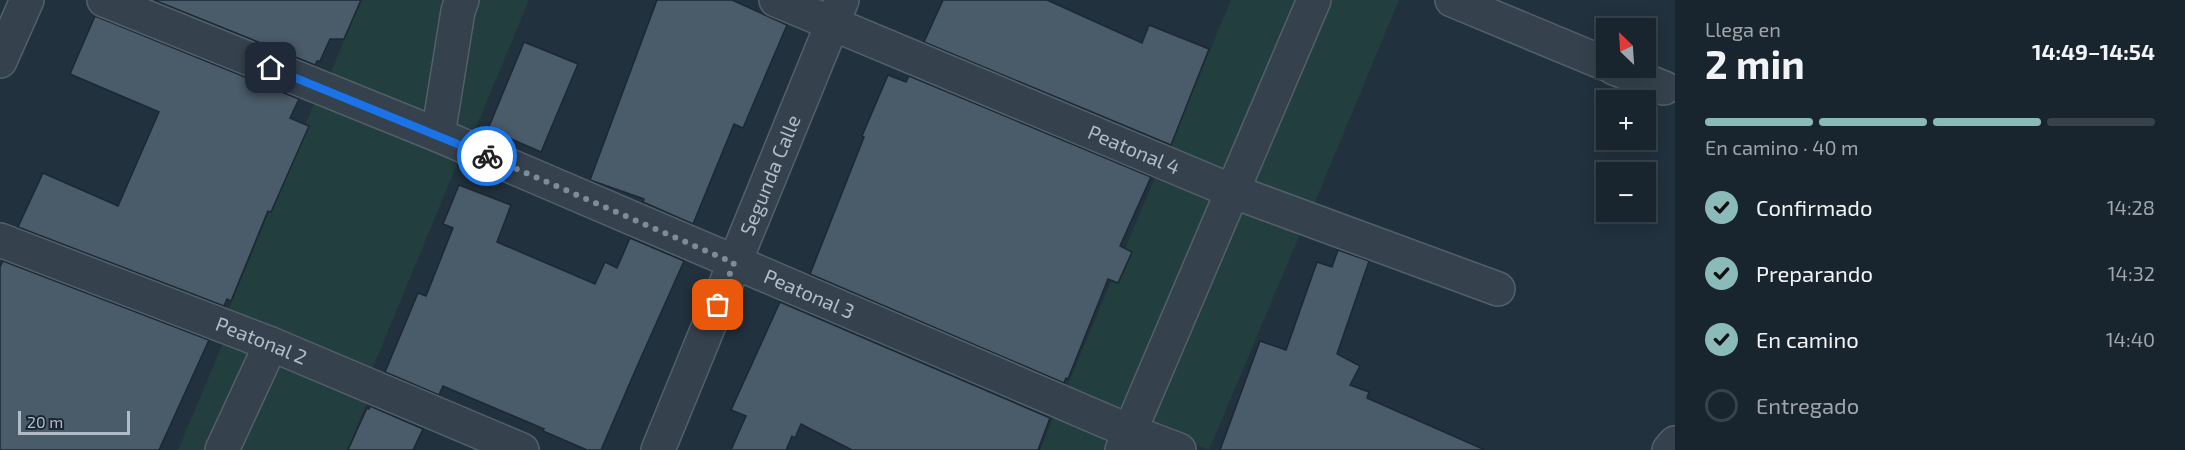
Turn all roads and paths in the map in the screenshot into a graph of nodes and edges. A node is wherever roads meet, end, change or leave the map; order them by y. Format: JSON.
{"nodes":[{"id":1,"x":27,"y":0,"type":"edge"},
{"id":2,"x":104,"y":0,"type":"edge"},
{"id":3,"x":462,"y":0,"type":"edge"},
{"id":4,"x":776,"y":0,"type":"edge"},
{"id":5,"x":1314,"y":0,"type":"edge"},
{"id":6,"x":1452,"y":0,"type":"edge"},
{"id":7,"x":837,"y":12,"type":"edge"},
{"id":8,"x":1596,"y":60,"type":"edge"},
{"id":9,"x":0,"y":61,"type":"edge"},
{"id":10,"x":1639,"y":78,"type":"edge"},
{"id":11,"x":1664,"y":88,"type":"dead end"},
{"id":12,"x":438,"y":135,"type":"junction"},
{"id":13,"x":1232,"y":192,"type":"junction"},
{"id":14,"x":0,"y":240,"type":"edge"},
{"id":15,"x":734,"y":263,"type":"junction"},
{"id":16,"x":1498,"y":289,"type":"dead end"},
{"id":17,"x":271,"y":344,"type":"junction"},
{"id":18,"x":1126,"y":441,"type":"edge"},
{"id":19,"x":1675,"y":443,"type":"edge"},
{"id":20,"x":222,"y":450,"type":"edge"},
{"id":21,"x":522,"y":450,"type":"edge"},
{"id":22,"x":658,"y":450,"type":"edge"},
{"id":23,"x":1179,"y":450,"type":"edge"},
{"id":24,"x":1669,"y":450,"type":"edge"}],
"edges":[{"from":1,"to":9,"type":"street"},
{"from":2,"to":12,"type":"street","name":"Peatonal 3"},
{"from":3,"to":12,"type":"street"},
{"from":4,"to":7,"type":"street","name":"Peatonal 4"},
{"from":5,"to":13,"type":"street"},
{"from":6,"to":8,"type":"street"},
{"from":7,"to":13,"type":"street","name":"Peatonal 4"},
{"from":7,"to":15,"type":"street","name":"Segunda Calle"},
{"from":10,"to":11,"type":"street"},
{"from":12,"to":15,"type":"street","name":"Peatonal 3"},
{"from":13,"to":16,"type":"street","name":"Peatonal 4"},
{"from":13,"to":18,"type":"street"},
{"from":14,"to":17,"type":"street","name":"Peatonal 2"},
{"from":15,"to":18,"type":"street","name":"Peatonal 3"},
{"from":15,"to":22,"type":"street","name":"Segunda Calle"},
{"from":17,"to":20,"type":"street"},
{"from":17,"to":21,"type":"street","name":"Peatonal 2"},
{"from":18,"to":23,"type":"street","name":"Peatonal 3"},
{"from":19,"to":24,"type":"street"}]}
